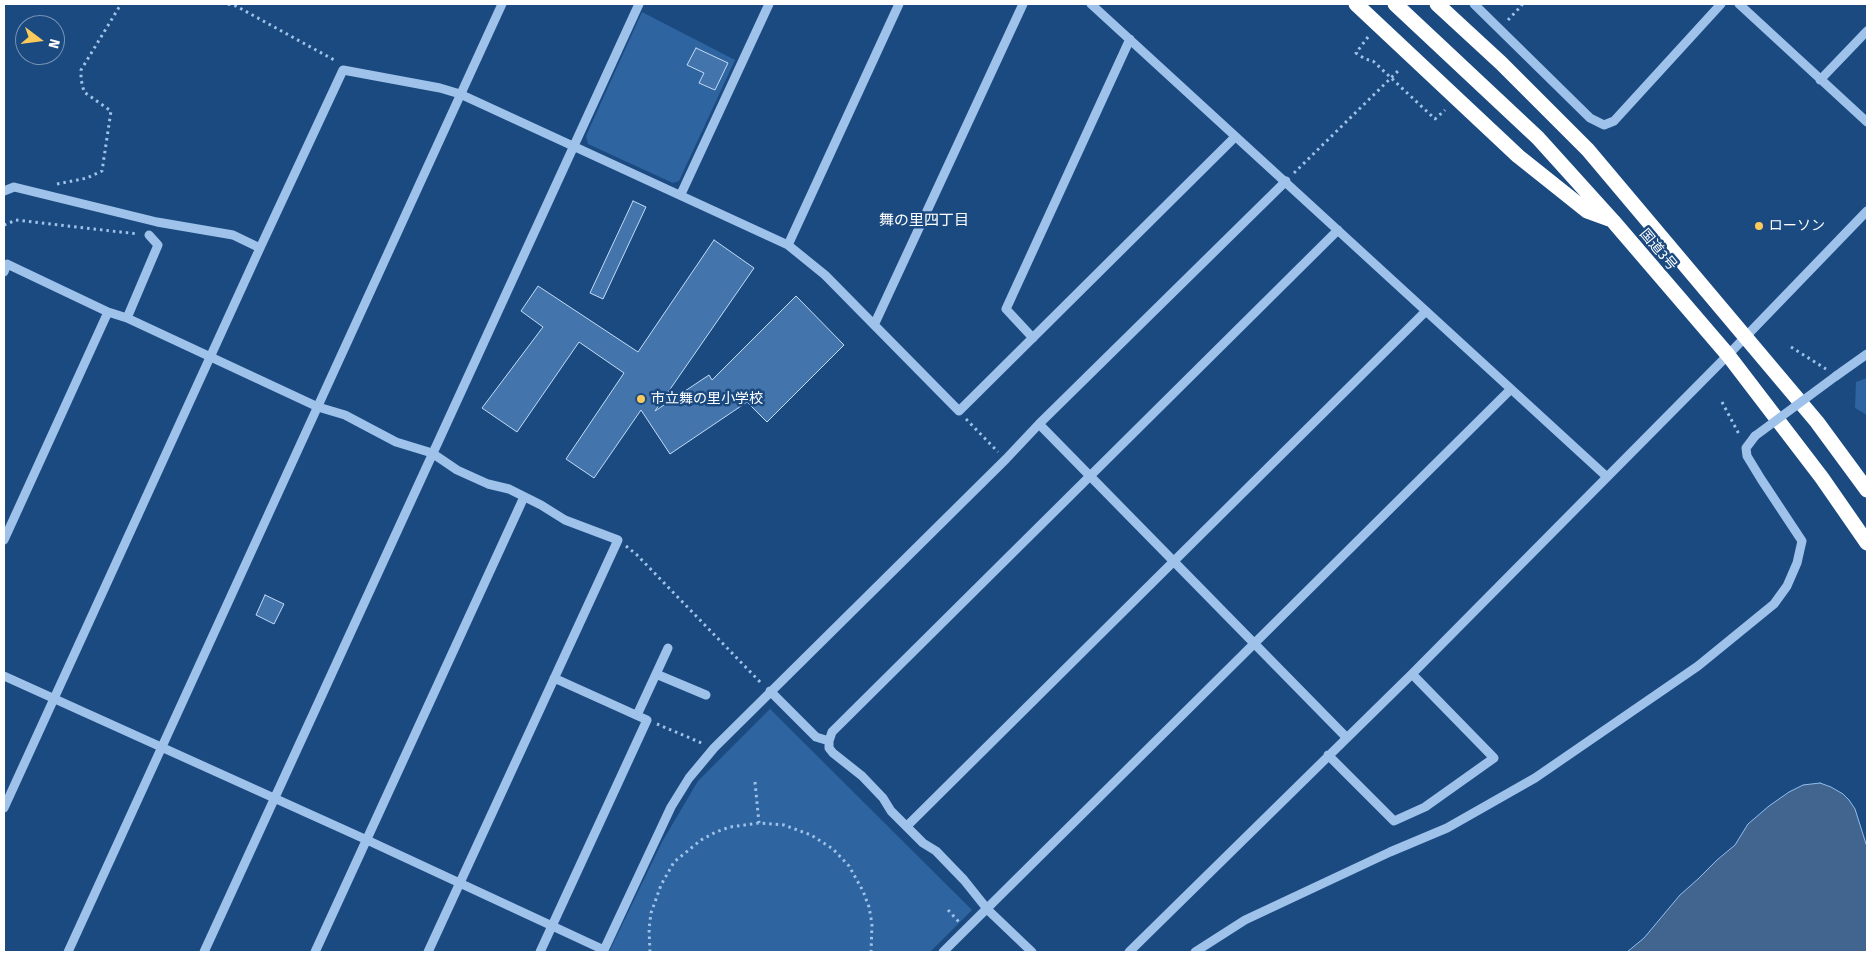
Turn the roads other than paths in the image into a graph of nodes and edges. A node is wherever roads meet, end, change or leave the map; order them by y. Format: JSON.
{"nodes":[{"id":1,"x":502,"y":4,"type":"edge"},
{"id":2,"x":639,"y":4,"type":"edge"},
{"id":3,"x":769,"y":4,"type":"edge"},
{"id":4,"x":899,"y":4,"type":"edge"},
{"id":5,"x":1023,"y":4,"type":"edge"},
{"id":6,"x":1091,"y":4,"type":"edge"},
{"id":7,"x":1356,"y":4,"type":"edge"},
{"id":8,"x":1395,"y":4,"type":"edge"},
{"id":9,"x":1437,"y":4,"type":"edge"},
{"id":10,"x":1474,"y":4,"type":"edge"},
{"id":11,"x":1721,"y":4,"type":"edge"},
{"id":12,"x":1739,"y":4,"type":"edge"},
{"id":13,"x":1867,"y":30,"type":"edge"},
{"id":14,"x":1130,"y":38,"type":"junction"},
{"id":15,"x":1820,"y":80,"type":"junction"},
{"id":16,"x":460,"y":94,"type":"junction"},
{"id":17,"x":1867,"y":122,"type":"edge"},
{"id":18,"x":1235,"y":137,"type":"junction"},
{"id":19,"x":573,"y":146,"type":"junction"},
{"id":20,"x":1286,"y":181,"type":"junction"},
{"id":21,"x":4,"y":191,"type":"edge"},
{"id":22,"x":681,"y":194,"type":"junction"},
{"id":23,"x":1867,"y":211,"type":"edge"},
{"id":24,"x":1613,"y":221,"type":"junction"},
{"id":25,"x":1338,"y":230,"type":"junction"},
{"id":26,"x":149,"y":235,"type":"road end"},
{"id":27,"x":788,"y":245,"type":"junction"},
{"id":28,"x":260,"y":248,"type":"junction"},
{"id":29,"x":5,"y":266,"type":"edge"},
{"id":30,"x":1426,"y":311,"type":"junction"},
{"id":31,"x":108,"y":312,"type":"junction"},
{"id":32,"x":126,"y":318,"type":"junction"},
{"id":33,"x":875,"y":324,"type":"junction"},
{"id":34,"x":1746,"y":336,"type":"junction"},
{"id":35,"x":1032,"y":338,"type":"junction"},
{"id":36,"x":1867,"y":354,"type":"edge"},
{"id":37,"x":1728,"y":355,"type":"junction"},
{"id":38,"x":210,"y":357,"type":"junction"},
{"id":39,"x":1510,"y":390,"type":"junction"},
{"id":40,"x":318,"y":407,"type":"junction"},
{"id":41,"x":1038,"y":424,"type":"junction"},
{"id":42,"x":432,"y":453,"type":"junction"},
{"id":43,"x":1089,"y":477,"type":"junction"},
{"id":44,"x":1607,"y":477,"type":"junction"},
{"id":45,"x":1867,"y":490,"type":"edge"},
{"id":46,"x":524,"y":497,"type":"junction"},
{"id":47,"x":4,"y":540,"type":"edge"},
{"id":48,"x":1867,"y":542,"type":"edge"},
{"id":49,"x":1173,"y":561,"type":"junction"},
{"id":50,"x":1255,"y":644,"type":"junction"},
{"id":51,"x":668,"y":648,"type":"dead end"},
{"id":52,"x":656,"y":674,"type":"junction"},
{"id":53,"x":1412,"y":674,"type":"junction"},
{"id":54,"x":4,"y":676,"type":"edge"},
{"id":55,"x":554,"y":678,"type":"junction"},
{"id":56,"x":770,"y":692,"type":"junction"},
{"id":57,"x":706,"y":695,"type":"dead end"},
{"id":58,"x":54,"y":698,"type":"junction"},
{"id":59,"x":637,"y":715,"type":"junction"},
{"id":60,"x":1346,"y":737,"type":"junction"},
{"id":61,"x":828,"y":741,"type":"junction"},
{"id":62,"x":162,"y":747,"type":"junction"},
{"id":63,"x":1328,"y":755,"type":"junction"},
{"id":64,"x":274,"y":800,"type":"junction"},
{"id":65,"x":4,"y":808,"type":"edge"},
{"id":66,"x":907,"y":826,"type":"junction"},
{"id":67,"x":367,"y":840,"type":"junction"},
{"id":68,"x":460,"y":884,"type":"junction"},
{"id":69,"x":988,"y":910,"type":"junction"},
{"id":70,"x":552,"y":925,"type":"junction"},
{"id":71,"x":603,"y":951,"type":"edge"},
{"id":72,"x":68,"y":952,"type":"edge"},
{"id":73,"x":204,"y":952,"type":"edge"},
{"id":74,"x":316,"y":952,"type":"edge"},
{"id":75,"x":428,"y":952,"type":"edge"},
{"id":76,"x":540,"y":952,"type":"edge"},
{"id":77,"x":943,"y":952,"type":"edge"},
{"id":78,"x":1032,"y":952,"type":"edge"},
{"id":79,"x":1130,"y":952,"type":"edge"},
{"id":80,"x":1195,"y":952,"type":"edge"}],
"edges":[{"from":1,"to":16,"type":"street"},
{"from":2,"to":19,"type":"street"},
{"from":3,"to":22,"type":"street"},
{"from":4,"to":27,"type":"street"},
{"from":5,"to":33,"type":"street"},
{"from":6,"to":14,"type":"street"},
{"from":7,"to":24,"type":"highway"},
{"from":8,"to":24,"type":"highway","name":"国道3号"},
{"from":9,"to":34,"type":"highway","name":"国道3号"},
{"from":10,"to":11,"type":"street"},
{"from":12,"to":15,"type":"street"},
{"from":13,"to":15,"type":"street"},
{"from":14,"to":18,"type":"street"},
{"from":14,"to":35,"type":"street"},
{"from":15,"to":17,"type":"street"},
{"from":16,"to":19,"type":"street"},
{"from":16,"to":28,"type":"street"},
{"from":16,"to":40,"type":"street"},
{"from":18,"to":20,"type":"street"},
{"from":18,"to":35,"type":"street"},
{"from":19,"to":22,"type":"street"},
{"from":19,"to":42,"type":"street"},
{"from":20,"to":25,"type":"street"},
{"from":20,"to":41,"type":"street"},
{"from":21,"to":28,"type":"street"},
{"from":22,"to":27,"type":"street"},
{"from":23,"to":34,"type":"street"},
{"from":24,"to":37,"type":"highway","name":"国道3号"},
{"from":25,"to":30,"type":"street"},
{"from":25,"to":43,"type":"street"},
{"from":26,"to":32,"type":"street"},
{"from":27,"to":33,"type":"street"},
{"from":28,"to":38,"type":"street"},
{"from":29,"to":31,"type":"street"},
{"from":30,"to":39,"type":"street"},
{"from":30,"to":49,"type":"street"},
{"from":31,"to":32,"type":"street"},
{"from":31,"to":47,"type":"street"},
{"from":32,"to":38,"type":"street"},
{"from":33,"to":35,"type":"street"},
{"from":34,"to":37,"type":"street"},
{"from":34,"to":45,"type":"highway","name":"国道3号"},
{"from":36,"to":80,"type":"street","bridge":true},
{"from":37,"to":44,"type":"street"},
{"from":37,"to":48,"type":"highway","name":"国道3号"},
{"from":38,"to":40,"type":"street"},
{"from":38,"to":58,"type":"street"},
{"from":39,"to":44,"type":"street"},
{"from":39,"to":50,"type":"street"},
{"from":40,"to":42,"type":"street"},
{"from":40,"to":62,"type":"street"},
{"from":41,"to":43,"type":"street"},
{"from":41,"to":56,"type":"street"},
{"from":42,"to":46,"type":"street"},
{"from":42,"to":64,"type":"street"},
{"from":43,"to":49,"type":"street"},
{"from":43,"to":61,"type":"street"},
{"from":44,"to":53,"type":"street"},
{"from":46,"to":55,"type":"street"},
{"from":46,"to":67,"type":"street"},
{"from":49,"to":50,"type":"street"},
{"from":49,"to":66,"type":"street"},
{"from":50,"to":60,"type":"street"},
{"from":50,"to":69,"type":"street"},
{"from":51,"to":52,"type":"street"},
{"from":52,"to":57,"type":"street"},
{"from":52,"to":59,"type":"street"},
{"from":53,"to":60,"type":"street"},
{"from":53,"to":63,"type":"street"},
{"from":54,"to":58,"type":"street"},
{"from":55,"to":59,"type":"street"},
{"from":55,"to":68,"type":"street"},
{"from":56,"to":61,"type":"street"},
{"from":56,"to":71,"type":"street"},
{"from":58,"to":62,"type":"street"},
{"from":58,"to":65,"type":"street"},
{"from":59,"to":70,"type":"street"},
{"from":60,"to":63,"type":"street"},
{"from":61,"to":66,"type":"street"},
{"from":62,"to":64,"type":"street"},
{"from":62,"to":72,"type":"street"},
{"from":63,"to":79,"type":"street"},
{"from":64,"to":67,"type":"street"},
{"from":64,"to":73,"type":"street"},
{"from":66,"to":69,"type":"street"},
{"from":67,"to":68,"type":"street"},
{"from":67,"to":74,"type":"street"},
{"from":68,"to":70,"type":"street"},
{"from":68,"to":75,"type":"street"},
{"from":69,"to":77,"type":"street"},
{"from":69,"to":78,"type":"street"},
{"from":70,"to":71,"type":"street"},
{"from":70,"to":76,"type":"street"}]}
